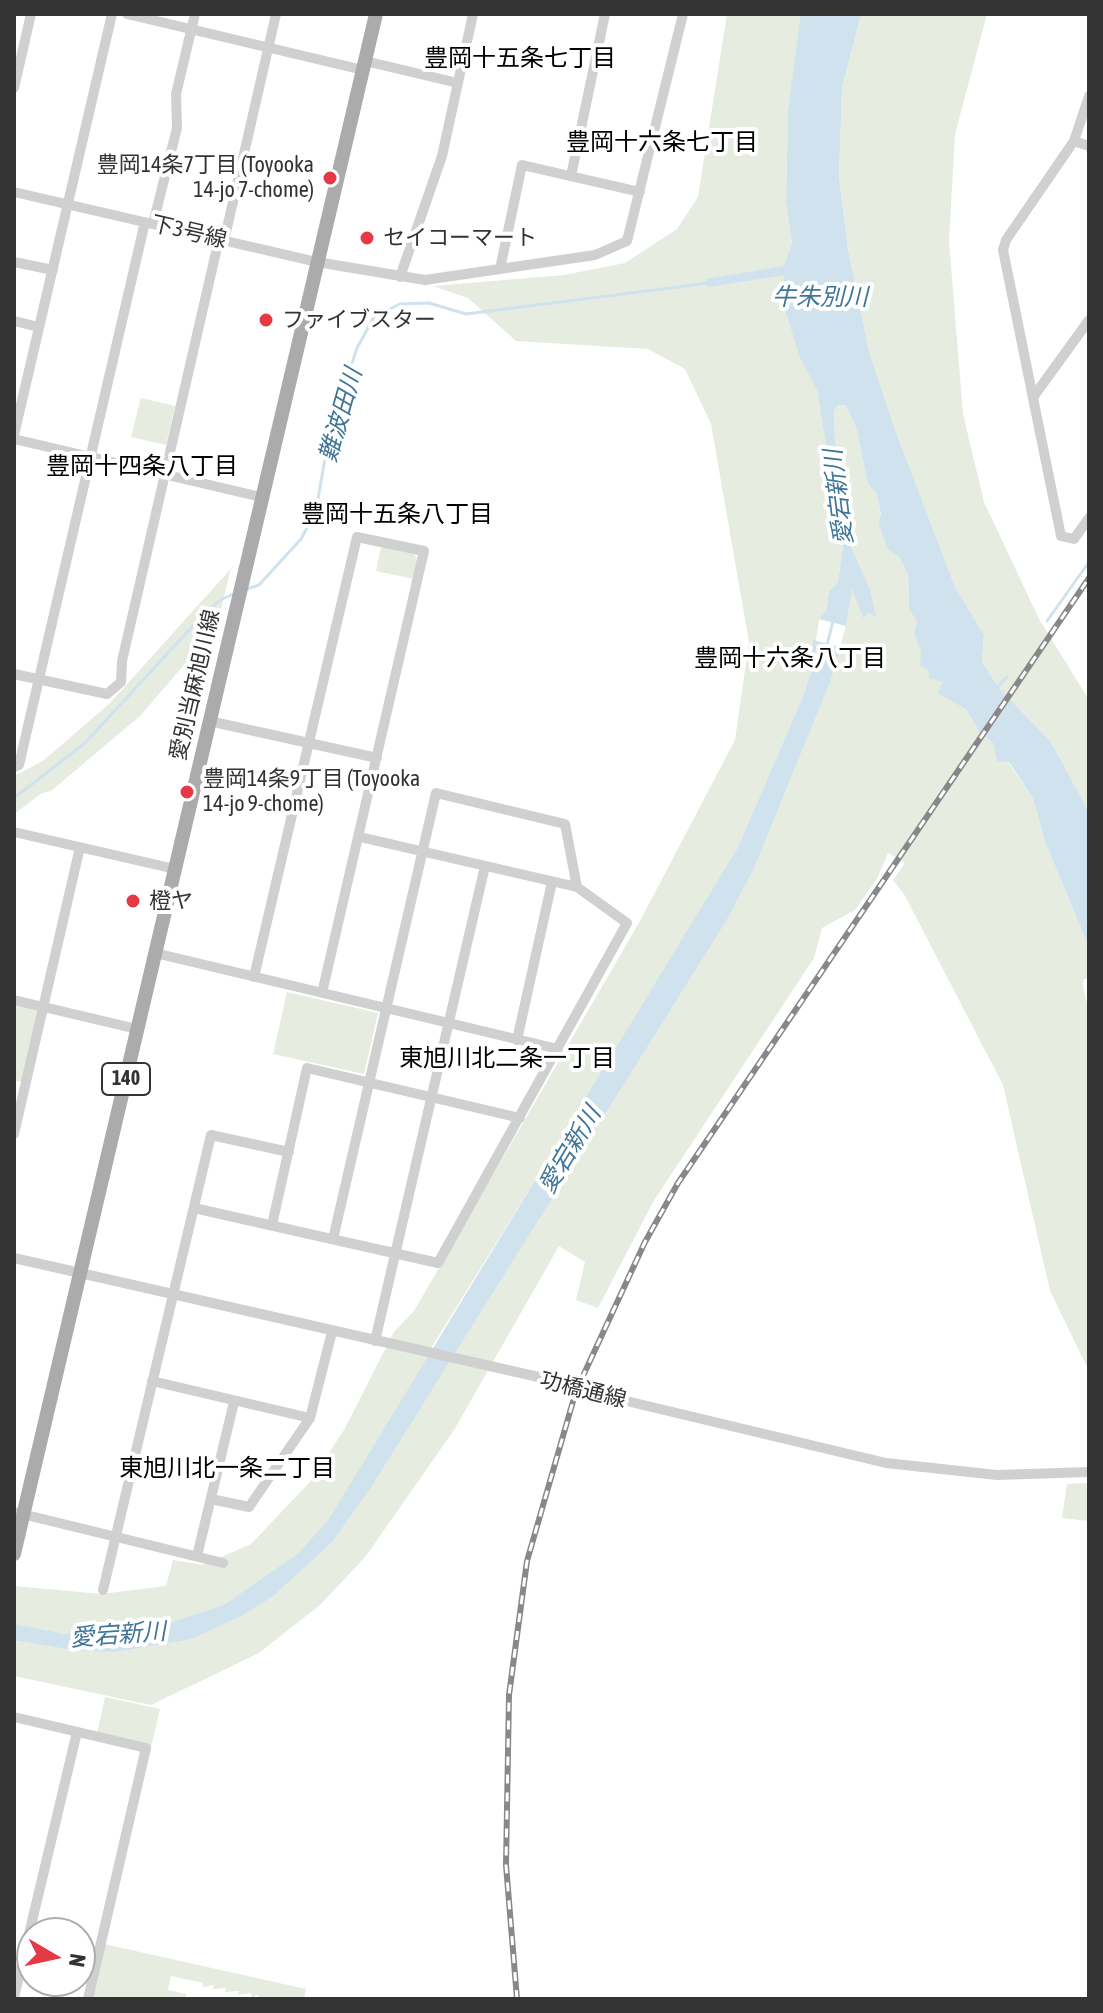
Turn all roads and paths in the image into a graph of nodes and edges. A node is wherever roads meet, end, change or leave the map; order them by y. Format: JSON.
{"nodes":[{"id":1,"x":31,"y":14,"type":"edge"},
{"id":2,"x":112,"y":14,"type":"edge"},
{"id":3,"x":127,"y":14,"type":"edge"},
{"id":4,"x":195,"y":14,"type":"edge"},
{"id":5,"x":276,"y":14,"type":"edge"},
{"id":6,"x":376,"y":14,"type":"edge"},
{"id":7,"x":473,"y":14,"type":"edge"},
{"id":8,"x":605,"y":14,"type":"edge"},
{"id":9,"x":683,"y":14,"type":"edge"},
{"id":10,"x":192,"y":29,"type":"junction"},
{"id":11,"x":268,"y":47,"type":"junction"},
{"id":12,"x":364,"y":66,"type":"junction"},
{"id":13,"x":458,"y":83,"type":"junction"},
{"id":14,"x":14,"y":88,"type":"edge"},
{"id":15,"x":1089,"y":96,"type":"edge"},
{"id":16,"x":1074,"y":141,"type":"junction"},
{"id":17,"x":1089,"y":146,"type":"edge"},
{"id":18,"x":571,"y":176,"type":"junction"},
{"id":19,"x":14,"y":192,"type":"edge"},
{"id":20,"x":640,"y":192,"type":"junction"},
{"id":21,"x":68,"y":205,"type":"junction"},
{"id":22,"x":149,"y":223,"type":"junction"},
{"id":23,"x":222,"y":240,"type":"junction"},
{"id":24,"x":14,"y":262,"type":"edge"},
{"id":25,"x":317,"y":262,"type":"junction"},
{"id":26,"x":500,"y":269,"type":"junction"},
{"id":27,"x":53,"y":270,"type":"junction"},
{"id":28,"x":400,"y":277,"type":"junction"},
{"id":29,"x":1089,"y":320,"type":"edge"},
{"id":30,"x":14,"y":321,"type":"edge"},
{"id":31,"x":39,"y":327,"type":"junction"},
{"id":32,"x":14,"y":380,"type":"edge"},
{"id":33,"x":26,"y":383,"type":"junction"},
{"id":34,"x":1034,"y":396,"type":"junction"},
{"id":35,"x":14,"y":437,"type":"edge"},
{"id":36,"x":90,"y":456,"type":"junction"},
{"id":37,"x":166,"y":474,"type":"junction"},
{"id":38,"x":261,"y":497,"type":"junction"},
{"id":39,"x":1089,"y":518,"type":"edge"},
{"id":40,"x":14,"y":674,"type":"edge"},
{"id":41,"x":38,"y":680,"type":"junction"},
{"id":42,"x":209,"y":721,"type":"junction"},
{"id":43,"x":309,"y":743,"type":"junction"},
{"id":44,"x":377,"y":758,"type":"junction"},
{"id":45,"x":14,"y":767,"type":"edge"},
{"id":46,"x":14,"y":832,"type":"edge"},
{"id":47,"x":360,"y":837,"type":"junction"},
{"id":48,"x":80,"y":847,"type":"junction"},
{"id":49,"x":423,"y":851,"type":"junction"},
{"id":50,"x":485,"y":866,"type":"junction"},
{"id":51,"x":175,"y":869,"type":"junction"},
{"id":52,"x":552,"y":882,"type":"junction"},
{"id":53,"x":577,"y":887,"type":"junction"},
{"id":54,"x":155,"y":953,"type":"junction"},
{"id":55,"x":254,"y":977,"type":"junction"},
{"id":56,"x":322,"y":993,"type":"junction"},
{"id":57,"x":14,"y":1000,"type":"edge"},
{"id":58,"x":44,"y":1007,"type":"junction"},
{"id":59,"x":387,"y":1009,"type":"junction"},
{"id":60,"x":449,"y":1024,"type":"junction"},
{"id":61,"x":137,"y":1029,"type":"junction"},
{"id":62,"x":517,"y":1040,"type":"junction"},
{"id":63,"x":558,"y":1049,"type":"junction"},
{"id":64,"x":369,"y":1082,"type":"junction"},
{"id":65,"x":432,"y":1097,"type":"junction"},
{"id":66,"x":520,"y":1118,"type":"junction"},
{"id":67,"x":14,"y":1134,"type":"edge"},
{"id":68,"x":289,"y":1152,"type":"junction"},
{"id":69,"x":194,"y":1208,"type":"junction"},
{"id":70,"x":272,"y":1225,"type":"junction"},
{"id":71,"x":333,"y":1239,"type":"junction"},
{"id":72,"x":396,"y":1254,"type":"junction"},
{"id":73,"x":14,"y":1258,"type":"edge"},
{"id":74,"x":80,"y":1274,"type":"junction"},
{"id":75,"x":172,"y":1295,"type":"junction"},
{"id":76,"x":332,"y":1332,"type":"junction"},
{"id":77,"x":375,"y":1341,"type":"junction"},
{"id":78,"x":152,"y":1381,"type":"junction"},
{"id":79,"x":234,"y":1402,"type":"junction"},
{"id":80,"x":310,"y":1418,"type":"junction"},
{"id":81,"x":1089,"y":1472,"type":"edge"},
{"id":82,"x":211,"y":1499,"type":"junction"},
{"id":83,"x":18,"y":1514,"type":"edge"},
{"id":84,"x":115,"y":1537,"type":"junction"},
{"id":85,"x":14,"y":1554,"type":"edge"},
{"id":86,"x":197,"y":1556,"type":"junction"},
{"id":87,"x":223,"y":1563,"type":"dead end"},
{"id":88,"x":103,"y":1590,"type":"dead end"},
{"id":89,"x":14,"y":1717,"type":"edge"},
{"id":90,"x":77,"y":1732,"type":"junction"},
{"id":91,"x":14,"y":1997,"type":"edge"},
{"id":92,"x":88,"y":1999,"type":"edge"}],
"edges":[{"from":1,"to":14,"type":"street"},
{"from":2,"to":21,"type":"street"},
{"from":3,"to":10,"type":"street"},
{"from":4,"to":10,"type":"street"},
{"from":5,"to":11,"type":"street"},
{"from":6,"to":12,"type":"main road","name":"愛別当麻旭川線","number":"140"},
{"from":7,"to":13,"type":"street"},
{"from":8,"to":18,"type":"street"},
{"from":9,"to":20,"type":"street"},
{"from":10,"to":11,"type":"street"},
{"from":10,"to":22,"type":"street"},
{"from":11,"to":12,"type":"street"},
{"from":11,"to":23,"type":"street"},
{"from":12,"to":13,"type":"street"},
{"from":12,"to":25,"type":"main road","name":"愛別当麻旭川線","number":"140"},
{"from":13,"to":28,"type":"street"},
{"from":15,"to":16,"type":"street"},
{"from":16,"to":17,"type":"street"},
{"from":16,"to":34,"type":"street"},
{"from":18,"to":20,"type":"street"},
{"from":18,"to":26,"type":"street"},
{"from":19,"to":21,"type":"street","name":"下3号線"},
{"from":20,"to":26,"type":"street","name":"下3号線"},
{"from":21,"to":22,"type":"street","name":"下3号線"},
{"from":21,"to":27,"type":"street"},
{"from":22,"to":23,"type":"street","name":"下3号線"},
{"from":22,"to":36,"type":"street"},
{"from":23,"to":25,"type":"street","name":"下3号線"},
{"from":23,"to":37,"type":"street"},
{"from":24,"to":27,"type":"street"},
{"from":25,"to":28,"type":"street","name":"下3号線"},
{"from":25,"to":38,"type":"main road","name":"愛別当麻旭川線","number":"140"},
{"from":26,"to":28,"type":"street","name":"下3号線"},
{"from":27,"to":31,"type":"street"},
{"from":29,"to":34,"type":"street"},
{"from":30,"to":31,"type":"street"},
{"from":31,"to":33,"type":"street"},
{"from":32,"to":33,"type":"street"},
{"from":33,"to":35,"type":"street"},
{"from":34,"to":39,"type":"street"},
{"from":35,"to":36,"type":"street"},
{"from":36,"to":37,"type":"street"},
{"from":36,"to":41,"type":"street"},
{"from":37,"to":38,"type":"street"},
{"from":37,"to":41,"type":"street"},
{"from":38,"to":42,"type":"main road","name":"愛別当麻旭川線","number":"140"},
{"from":40,"to":41,"type":"street"},
{"from":41,"to":45,"type":"street"},
{"from":42,"to":43,"type":"street"},
{"from":42,"to":51,"type":"main road","name":"愛別当麻旭川線","number":"140"},
{"from":43,"to":44,"type":"street"},
{"from":43,"to":44,"type":"street"},
{"from":43,"to":55,"type":"street"},
{"from":44,"to":47,"type":"street"},
{"from":46,"to":48,"type":"street"},
{"from":47,"to":49,"type":"street"},
{"from":47,"to":56,"type":"street"},
{"from":48,"to":51,"type":"street"},
{"from":48,"to":58,"type":"street"},
{"from":49,"to":50,"type":"street"},
{"from":49,"to":53,"type":"street"},
{"from":49,"to":59,"type":"street"},
{"from":50,"to":52,"type":"street"},
{"from":50,"to":60,"type":"street"},
{"from":51,"to":54,"type":"main road","name":"愛別当麻旭川線","number":"140"},
{"from":52,"to":53,"type":"street"},
{"from":52,"to":62,"type":"street"},
{"from":53,"to":63,"type":"street"},
{"from":54,"to":55,"type":"street"},
{"from":54,"to":61,"type":"main road","name":"愛別当麻旭川線","number":"140"},
{"from":55,"to":56,"type":"street"},
{"from":56,"to":59,"type":"street"},
{"from":57,"to":58,"type":"street"},
{"from":58,"to":61,"type":"street"},
{"from":58,"to":67,"type":"street"},
{"from":59,"to":60,"type":"street"},
{"from":59,"to":64,"type":"street"},
{"from":60,"to":62,"type":"street"},
{"from":60,"to":65,"type":"street"},
{"from":61,"to":74,"type":"main road","name":"愛別当麻旭川線","number":"140"},
{"from":62,"to":63,"type":"street"},
{"from":63,"to":66,"type":"street"},
{"from":64,"to":65,"type":"street"},
{"from":64,"to":68,"type":"street"},
{"from":64,"to":71,"type":"street"},
{"from":65,"to":66,"type":"street"},
{"from":65,"to":72,"type":"street"},
{"from":66,"to":72,"type":"street"},
{"from":68,"to":69,"type":"street"},
{"from":68,"to":70,"type":"street"},
{"from":69,"to":70,"type":"street"},
{"from":69,"to":75,"type":"street"},
{"from":70,"to":71,"type":"street"},
{"from":71,"to":72,"type":"street"},
{"from":72,"to":77,"type":"street"},
{"from":73,"to":74,"type":"street","name":"功橋通線"},
{"from":74,"to":75,"type":"street","name":"功橋通線"},
{"from":74,"to":83,"type":"main road","name":"愛別当麻旭川線","number":"140"},
{"from":75,"to":76,"type":"street","name":"功橋通線"},
{"from":75,"to":78,"type":"street"},
{"from":76,"to":77,"type":"street","name":"功橋通線"},
{"from":76,"to":80,"type":"street"},
{"from":77,"to":81,"type":"street","name":"功橋通線"},
{"from":78,"to":79,"type":"street"},
{"from":78,"to":84,"type":"street"},
{"from":79,"to":80,"type":"street"},
{"from":79,"to":82,"type":"street"},
{"from":80,"to":82,"type":"street"},
{"from":82,"to":86,"type":"street"},
{"from":83,"to":84,"type":"street"},
{"from":83,"to":85,"type":"main road","name":"愛別当麻旭川線","number":"140"},
{"from":84,"to":86,"type":"street"},
{"from":84,"to":88,"type":"street"},
{"from":86,"to":87,"type":"street"},
{"from":89,"to":90,"type":"street"},
{"from":90,"to":91,"type":"street"},
{"from":90,"to":92,"type":"street"}]}
